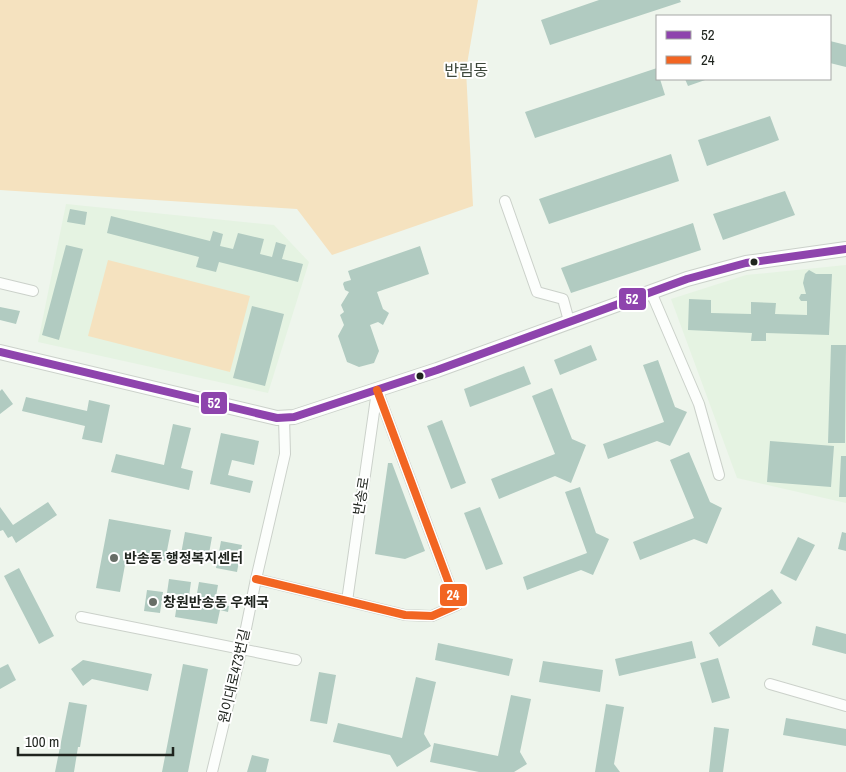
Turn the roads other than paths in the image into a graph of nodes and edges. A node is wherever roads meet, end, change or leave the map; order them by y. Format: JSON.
{"nodes":[{"id":1,"x":505,"y":201,"type":"dead end"},
{"id":2,"x":846,"y":249,"type":"edge"},
{"id":3,"x":0,"y":283,"type":"edge"},
{"id":4,"x":33,"y":291,"type":"dead end"},
{"id":5,"x":651,"y":292,"type":"junction"},
{"id":6,"x":569,"y":322,"type":"junction"},
{"id":7,"x":0,"y":352,"type":"edge"},
{"id":8,"x":377,"y":390,"type":"junction"},
{"id":9,"x":284,"y":417,"type":"junction"},
{"id":10,"x":719,"y":475,"type":"dead end"},
{"id":11,"x":256,"y":579,"type":"junction"},
{"id":12,"x":347,"y":601,"type":"junction"},
{"id":13,"x":81,"y":617,"type":"dead end"},
{"id":14,"x":242,"y":648,"type":"junction"},
{"id":15,"x":296,"y":660,"type":"dead end"},
{"id":16,"x":770,"y":684,"type":"dead end"},
{"id":17,"x":846,"y":706,"type":"edge"},
{"id":18,"x":212,"y":772,"type":"edge"}],
"edges":[{"from":1,"to":6,"type":"street"},
{"from":2,"to":5,"type":"street"},
{"from":3,"to":4,"type":"street"},
{"from":5,"to":6,"type":"street"},
{"from":5,"to":10,"type":"street"},
{"from":6,"to":8,"type":"street"},
{"from":7,"to":9,"type":"street"},
{"from":8,"to":9,"type":"street"},
{"from":8,"to":12,"type":"street","name":"반송로"},
{"from":8,"to":12,"type":"street"},
{"from":9,"to":11,"type":"street","name":"원이대로473번길"},
{"from":11,"to":12,"type":"street"},
{"from":11,"to":14,"type":"street","name":"원이대로473번길"},
{"from":13,"to":14,"type":"street"},
{"from":14,"to":15,"type":"street"},
{"from":14,"to":18,"type":"street","name":"원이대로473번길"},
{"from":16,"to":17,"type":"street"}]}
